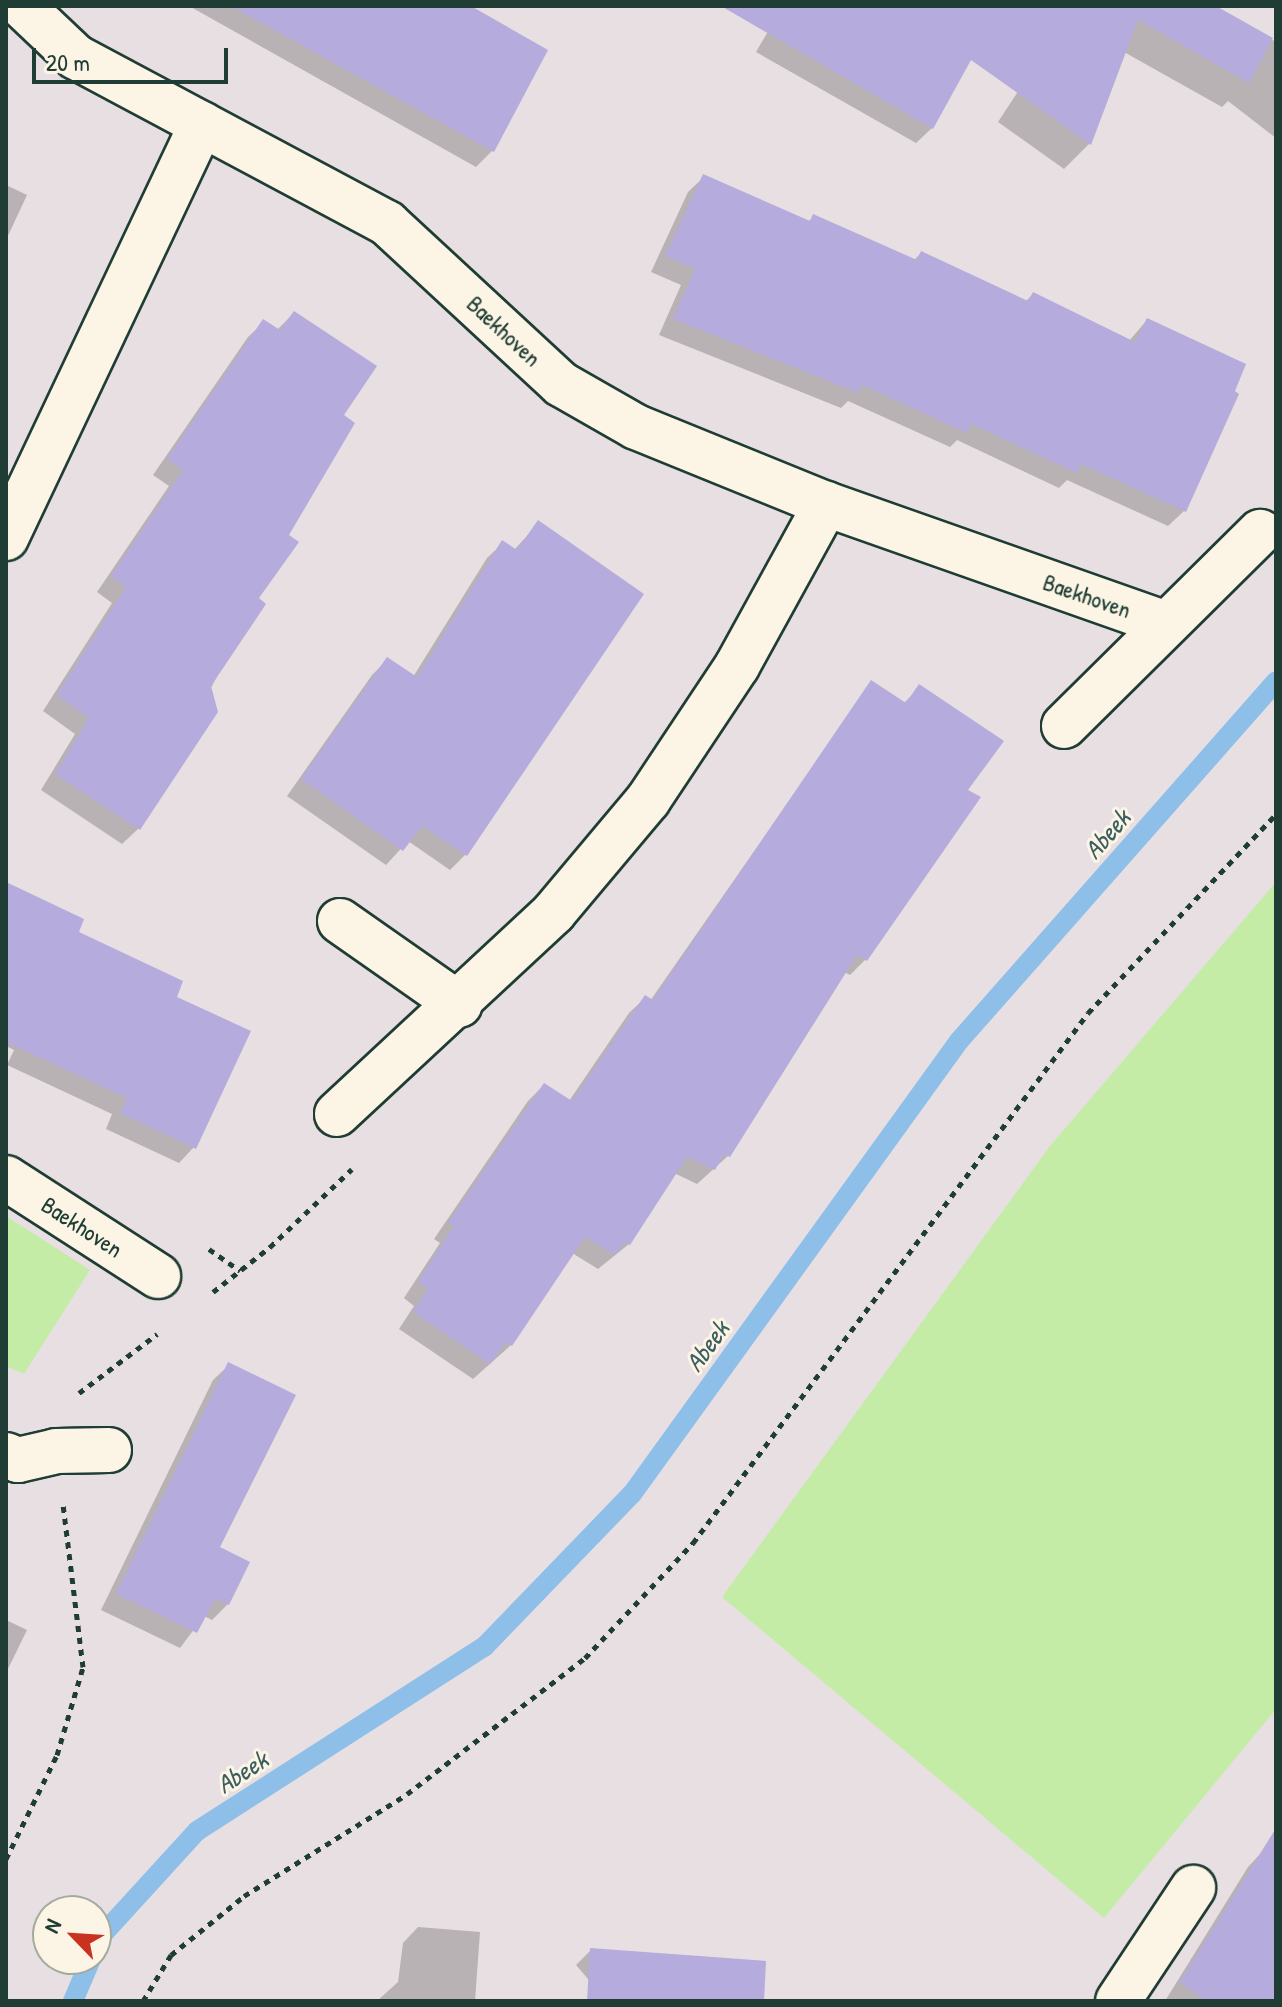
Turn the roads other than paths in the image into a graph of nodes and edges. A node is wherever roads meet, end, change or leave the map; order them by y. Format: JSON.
{"nodes":[{"id":1,"x":22,"y":6,"type":"edge"},
{"id":2,"x":202,"y":124,"type":"junction"},
{"id":3,"x":826,"y":504,"type":"junction"},
{"id":4,"x":1260,"y":532,"type":"dead end"},
{"id":5,"x":6,"y":538,"type":"edge"},
{"id":6,"x":1167,"y":624,"type":"junction"},
{"id":7,"x":1064,"y":726,"type":"dead end"},
{"id":8,"x":340,"y":921,"type":"dead end"},
{"id":9,"x":460,"y":1005,"type":"junction"},
{"id":10,"x":337,"y":1114,"type":"road end"},
{"id":11,"x":6,"y":1178,"type":"edge"},
{"id":12,"x":158,"y":1276,"type":"dead end"},
{"id":13,"x":109,"y":1450,"type":"dead end"},
{"id":14,"x":6,"y":1455,"type":"edge"},
{"id":15,"x":1193,"y":1888,"type":"dead end"},
{"id":16,"x":1118,"y":2001,"type":"edge"}],
"edges":[{"from":1,"to":2,"type":"street","name":"Baekhoven"},
{"from":2,"to":3,"type":"street","name":"Baekhoven"},
{"from":2,"to":5,"type":"street"},
{"from":3,"to":6,"type":"street","name":"Baekhoven"},
{"from":3,"to":9,"type":"street"},
{"from":4,"to":6,"type":"street","name":"Baekhoven"},
{"from":6,"to":7,"type":"street","name":"Baekhoven"},
{"from":8,"to":9,"type":"street"},
{"from":9,"to":10,"type":"street"},
{"from":11,"to":12,"type":"street","name":"Baekhoven"},
{"from":13,"to":14,"type":"street"},
{"from":15,"to":16,"type":"street"}]}
